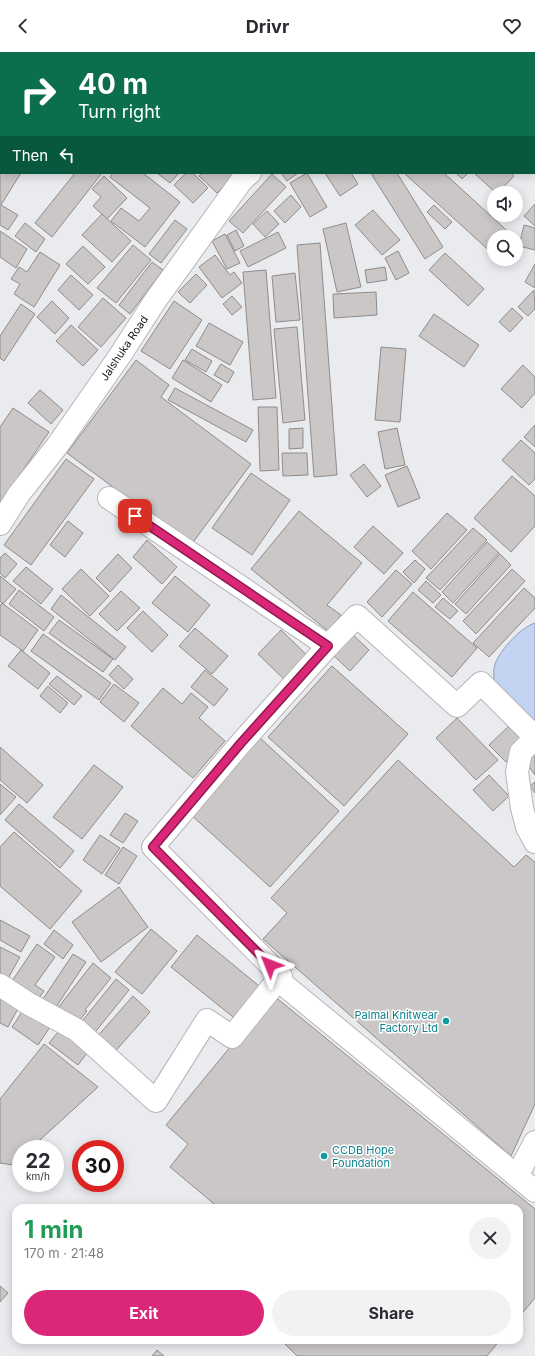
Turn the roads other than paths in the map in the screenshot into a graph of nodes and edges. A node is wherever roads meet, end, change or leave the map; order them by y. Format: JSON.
{"nodes":[{"id":1,"x":249,"y":174,"type":"edge"},
{"id":2,"x":109,"y":498,"type":"dead end"},
{"id":3,"x":0,"y":524,"type":"edge"},
{"id":4,"x":328,"y":646,"type":"junction"},
{"id":5,"x":535,"y":738,"type":"edge"},
{"id":6,"x":535,"y":842,"type":"edge"},
{"id":7,"x":278,"y":980,"type":"junction"},
{"id":8,"x":0,"y":985,"type":"edge"},
{"id":9,"x":535,"y":1142,"type":"edge"},
{"id":10,"x":517,"y":1176,"type":"junction"},
{"id":11,"x":535,"y":1191,"type":"edge"}],
"edges":[{"from":1,"to":3,"type":"street","name":"Jalshuka Road"},
{"from":2,"to":4,"type":"street"},
{"from":4,"to":5,"type":"street"},
{"from":4,"to":7,"type":"street"},
{"from":5,"to":6,"type":"street"},
{"from":7,"to":8,"type":"street"},
{"from":7,"to":10,"type":"street"},
{"from":9,"to":10,"type":"street"},
{"from":10,"to":11,"type":"street"}]}
